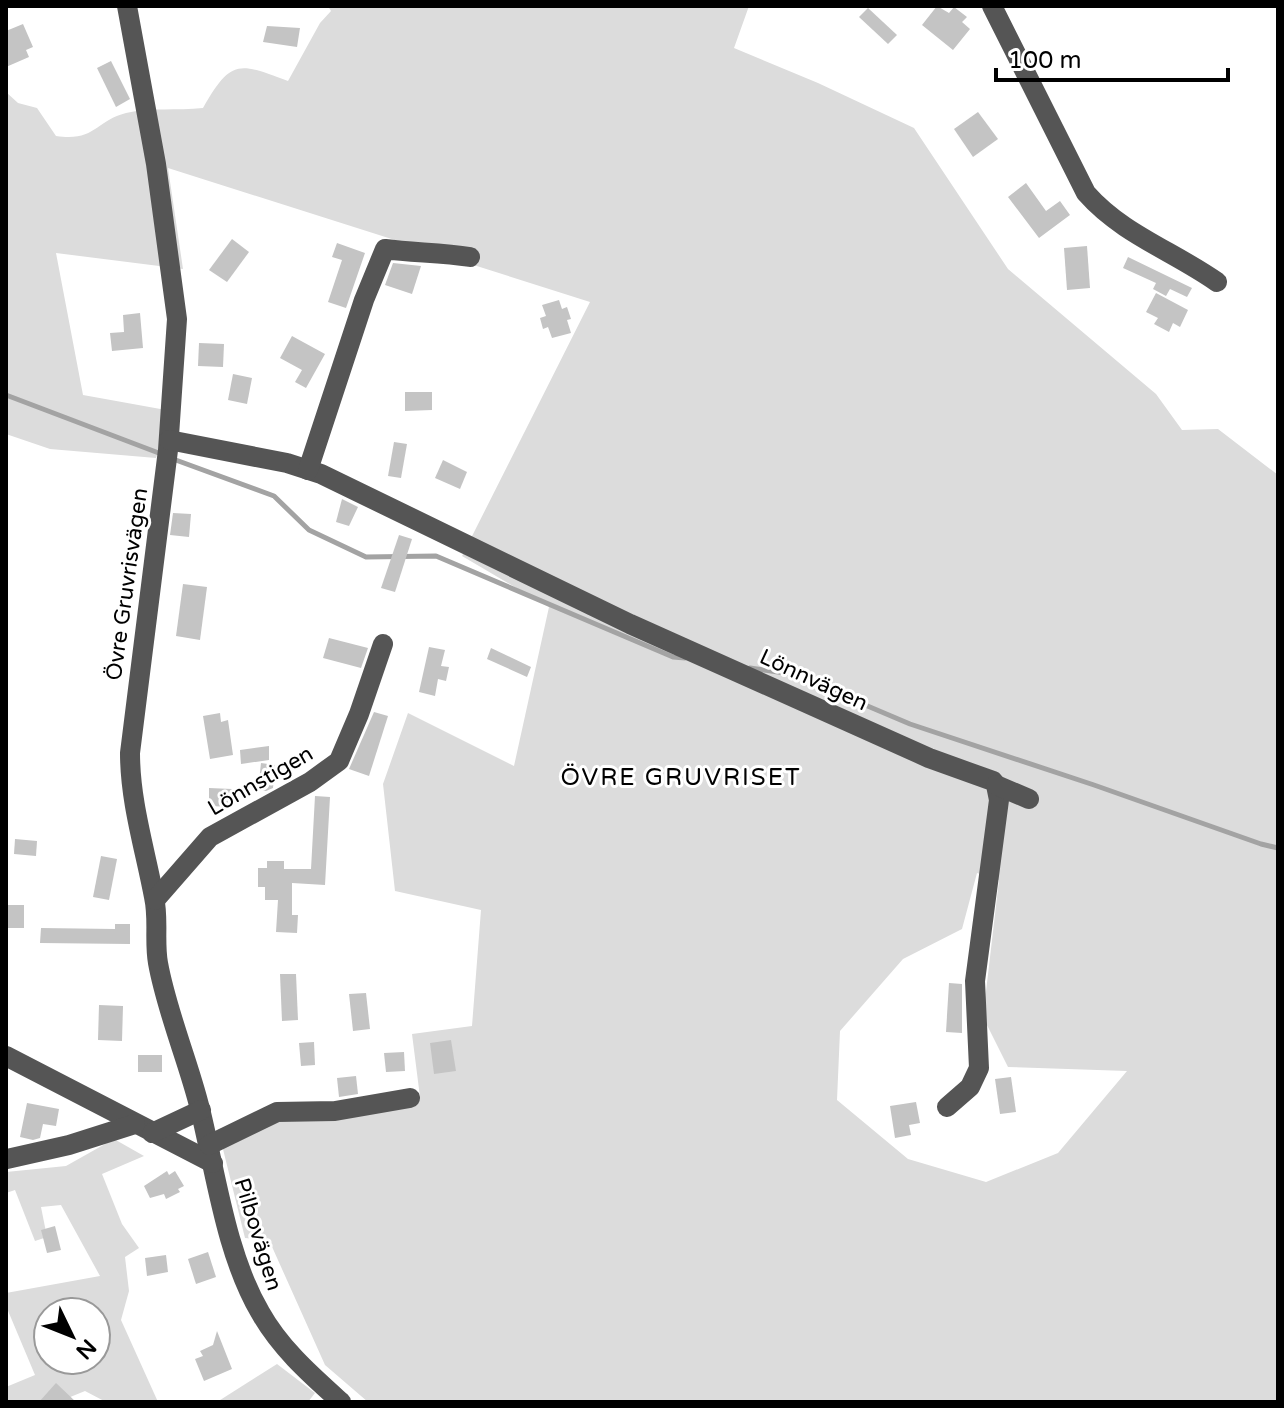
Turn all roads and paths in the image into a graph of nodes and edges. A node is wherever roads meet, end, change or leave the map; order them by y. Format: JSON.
{"nodes":[{"id":1,"x":127,"y":6,"type":"edge"},
{"id":2,"x":992,"y":6,"type":"edge"},
{"id":3,"x":470,"y":257,"type":"dead end"},
{"id":4,"x":1217,"y":282,"type":"dead end"},
{"id":5,"x":168,"y":451,"type":"junction"},
{"id":6,"x":308,"y":470,"type":"junction"},
{"id":7,"x":383,"y":644,"type":"dead end"},
{"id":8,"x":996,"y":785,"type":"junction"},
{"id":9,"x":1029,"y":799,"type":"dead end"},
{"id":10,"x":155,"y":900,"type":"junction"},
{"id":11,"x":6,"y":1056,"type":"edge"},
{"id":12,"x":410,"y":1098,"type":"dead end"},
{"id":13,"x":947,"y":1107,"type":"dead end"},
{"id":14,"x":201,"y":1110,"type":"junction"},
{"id":15,"x":144,"y":1128,"type":"junction"},
{"id":16,"x":211,"y":1154,"type":"junction"},
{"id":17,"x":7,"y":1159,"type":"edge"},
{"id":18,"x":341,"y":1402,"type":"edge"}],
"edges":[{"from":1,"to":5,"type":"street","name":"Övre Gruvrisvägen"},
{"from":2,"to":4,"type":"street"},
{"from":3,"to":6,"type":"street"},
{"from":5,"to":6,"type":"street","name":"Lönnvägen"},
{"from":5,"to":10,"type":"street","name":"Övre Gruvrisvägen"},
{"from":6,"to":8,"type":"street","name":"Lönnvägen"},
{"from":7,"to":10,"type":"street","name":"Lönnstigen"},
{"from":8,"to":9,"type":"street","name":"Lönnvägen"},
{"from":8,"to":13,"type":"street"},
{"from":10,"to":14,"type":"street","name":"Övre Gruvrisvägen"},
{"from":11,"to":15,"type":"street","name":"Pilbovägen"},
{"from":12,"to":16,"type":"street"},
{"from":14,"to":15,"type":"street"},
{"from":14,"to":16,"type":"street","name":"Övre Gruvrisvägen"},
{"from":15,"to":16,"type":"street","name":"Pilbovägen"},
{"from":15,"to":17,"type":"street"},
{"from":16,"to":18,"type":"street","name":"Pilbovägen"}]}
